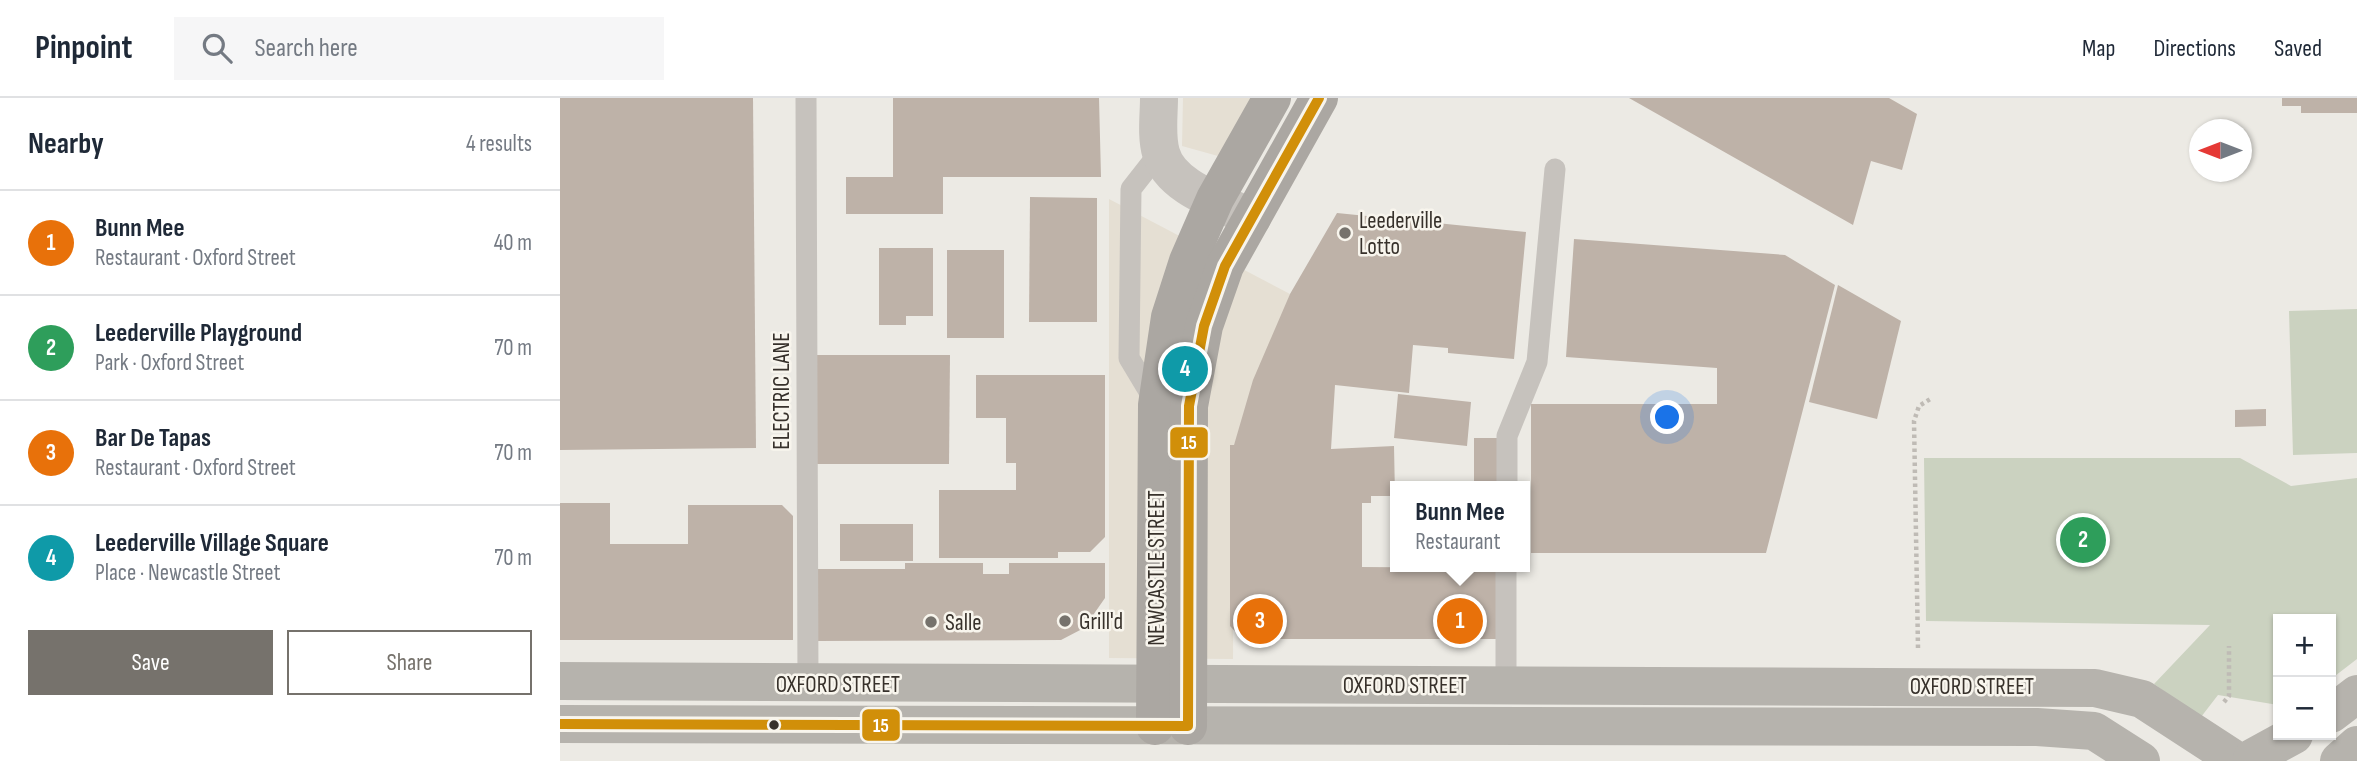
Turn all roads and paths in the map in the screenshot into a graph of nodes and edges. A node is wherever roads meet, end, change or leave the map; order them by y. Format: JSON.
{"nodes":[{"id":1,"x":806,"y":98,"type":"edge"},
{"id":2,"x":1159,"y":98,"type":"edge"},
{"id":3,"x":1272,"y":98,"type":"edge"},
{"id":4,"x":1319,"y":98,"type":"edge"},
{"id":5,"x":1160,"y":152,"type":"junction"},
{"id":6,"x":1555,"y":169,"type":"dead end"},
{"id":7,"x":1215,"y":199,"type":"junction"},
{"id":8,"x":1252,"y":218,"type":"junction"},
{"id":9,"x":1932,"y":398,"type":"dead end"},
{"id":10,"x":1157,"y":405,"type":"junction"},
{"id":11,"x":1507,"y":481,"type":"edge"},
{"id":12,"x":1506,"y":572,"type":"edge"},
{"id":13,"x":2230,"y":646,"type":"dead end"},
{"id":14,"x":1918,"y":652,"type":"dead end"},
{"id":15,"x":560,"y":681,"type":"edge"},
{"id":16,"x":808,"y":684,"type":"junction"},
{"id":17,"x":1172,"y":685,"type":"junction"},
{"id":18,"x":1506,"y":685,"type":"junction"},
{"id":19,"x":2357,"y":694,"type":"edge"},
{"id":20,"x":2221,"y":706,"type":"dead end"},
{"id":21,"x":2336,"y":709,"type":"edge"},
{"id":22,"x":560,"y":724,"type":"edge"},
{"id":23,"x":1171,"y":726,"type":"junction"},
{"id":24,"x":2283,"y":740,"type":"edge"},
{"id":25,"x":2357,"y":745,"type":"edge"},
{"id":26,"x":2240,"y":759,"type":"edge"},
{"id":27,"x":2141,"y":761,"type":"edge"},
{"id":28,"x":2339,"y":761,"type":"edge"}],
"edges":[{"from":1,"to":16,"type":"lane","name":"ELECTRIC LANE"},
{"from":2,"to":5,"type":"street"},
{"from":3,"to":7,"type":"main road","name":"NEWCASTLE STREET"},
{"from":4,"to":8,"type":"main road","name":"NEWCASTLE STREET"},
{"from":5,"to":7,"type":"street"},
{"from":5,"to":10,"type":"lane"},
{"from":6,"to":11,"type":"lane"},
{"from":7,"to":8,"type":"street"},
{"from":7,"to":10,"type":"main road","name":"NEWCASTLE STREET"},
{"from":8,"to":17,"type":"main road","name":"NEWCASTLE STREET"},
{"from":9,"to":14,"type":"path"},
{"from":10,"to":17,"type":"main road","name":"NEWCASTLE STREET"},
{"from":12,"to":18,"type":"lane"},
{"from":13,"to":20,"type":"path"},
{"from":15,"to":16,"type":"main road","name":"OXFORD STREET"},
{"from":16,"to":17,"type":"main road","name":"OXFORD STREET"},
{"from":17,"to":18,"type":"main road","name":"OXFORD STREET"},
{"from":17,"to":23,"type":"main road","name":"NEWCASTLE STREET"},
{"from":18,"to":26,"type":"main road","name":"OXFORD STREET"},
{"from":19,"to":21,"type":"main road"},
{"from":22,"to":23,"type":"main road","name":"OXFORD STREET"},
{"from":23,"to":27,"type":"main road","name":"OXFORD STREET"},
{"from":24,"to":26,"type":"main road"},
{"from":25,"to":28,"type":"main road"}]}
